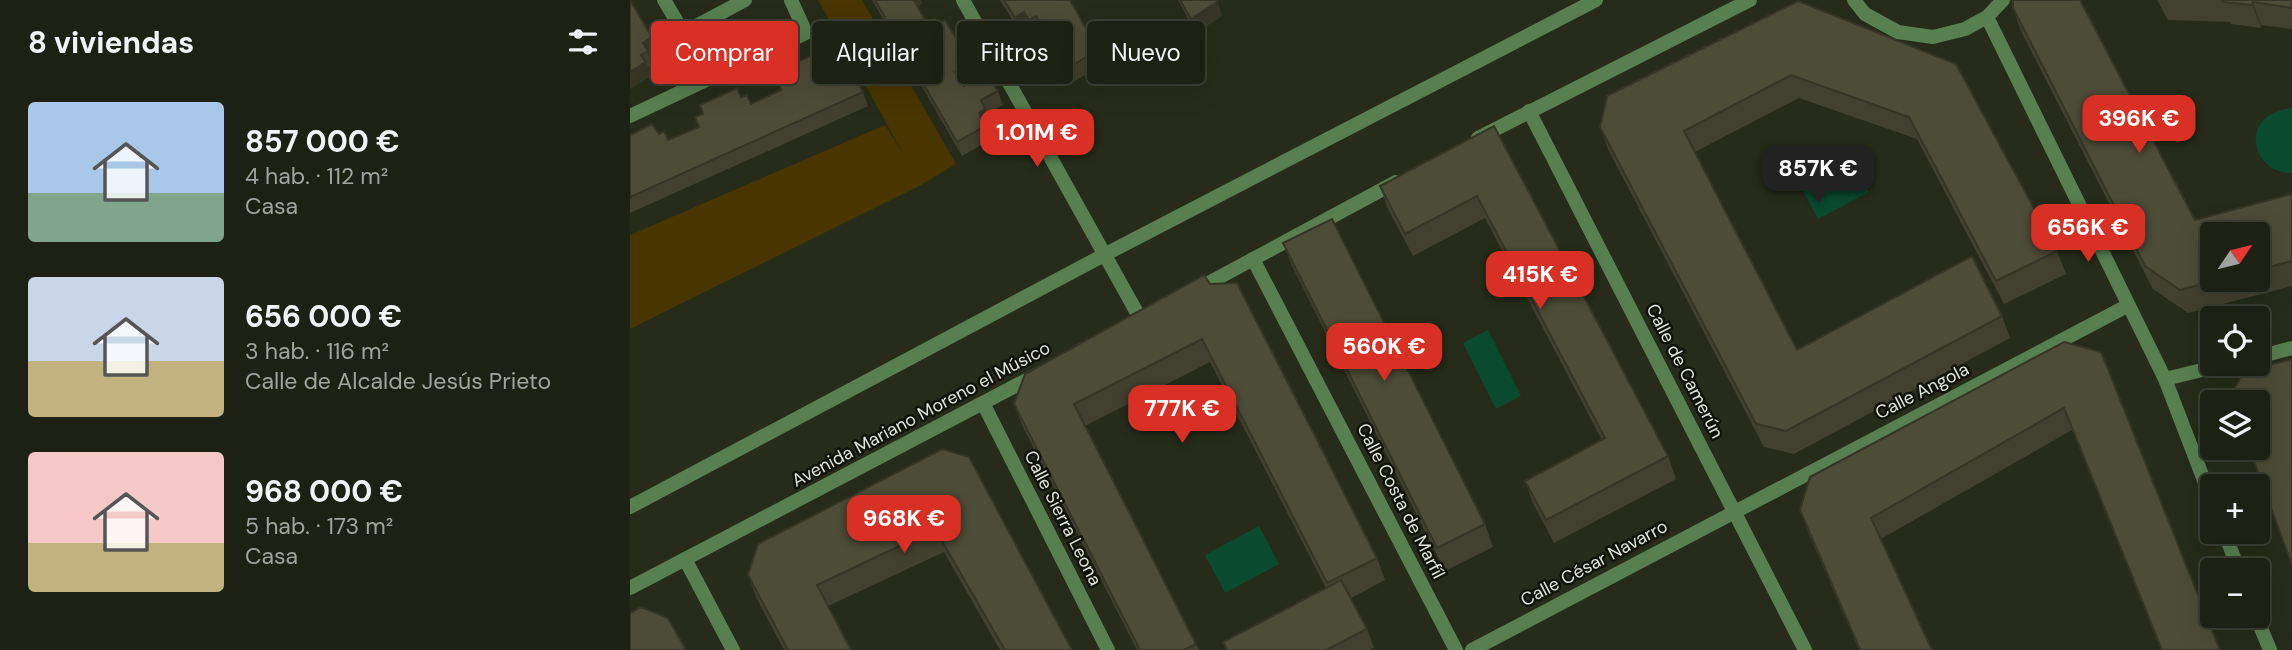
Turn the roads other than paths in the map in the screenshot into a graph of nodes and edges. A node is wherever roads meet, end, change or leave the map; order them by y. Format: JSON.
{"nodes":[{"id":1,"x":664,"y":0,"type":"edge"},
{"id":2,"x":745,"y":0,"type":"edge"},
{"id":3,"x":791,"y":0,"type":"edge"},
{"id":4,"x":963,"y":0,"type":"edge"},
{"id":5,"x":1596,"y":0,"type":"edge"},
{"id":6,"x":1750,"y":0,"type":"edge"},
{"id":7,"x":1854,"y":0,"type":"edge"},
{"id":8,"x":2003,"y":0,"type":"edge"},
{"id":9,"x":1987,"y":17,"type":"junction"},
{"id":10,"x":676,"y":21,"type":"edge"},
{"id":11,"x":706,"y":21,"type":"edge"},
{"id":12,"x":798,"y":37,"type":"edge"},
{"id":13,"x":700,"y":84,"type":"edge"},
{"id":14,"x":1529,"y":111,"type":"junction"},
{"id":15,"x":630,"y":116,"type":"edge"},
{"id":16,"x":1463,"y":146,"type":"edge"},
{"id":17,"x":1405,"y":177,"type":"edge"},
{"id":18,"x":1104,"y":255,"type":"junction"},
{"id":19,"x":1253,"y":259,"type":"junction"},
{"id":20,"x":1175,"y":302,"type":"edge"},
{"id":21,"x":2127,"y":306,"type":"junction"},
{"id":22,"x":1140,"y":320,"type":"edge"},
{"id":23,"x":2292,"y":348,"type":"edge"},
{"id":24,"x":2270,"y":353,"type":"edge"},
{"id":25,"x":1056,"y":365,"type":"edge"},
{"id":26,"x":2200,"y":371,"type":"edge"},
{"id":27,"x":2165,"y":379,"type":"junction"},
{"id":28,"x":983,"y":403,"type":"junction"},
{"id":29,"x":2202,"y":474,"type":"edge"},
{"id":30,"x":630,"y":506,"type":"edge"},
{"id":31,"x":1735,"y":510,"type":"junction"},
{"id":32,"x":685,"y":559,"type":"junction"},
{"id":33,"x":630,"y":588,"type":"edge"},
{"id":34,"x":2261,"y":628,"type":"edge"},
{"id":35,"x":733,"y":650,"type":"edge"},
{"id":36,"x":1108,"y":650,"type":"edge"},
{"id":37,"x":1457,"y":650,"type":"edge"},
{"id":38,"x":1472,"y":650,"type":"edge"},
{"id":39,"x":1805,"y":650,"type":"edge"},
{"id":40,"x":2270,"y":650,"type":"edge"}],
"edges":[{"from":1,"to":10,"type":"street"},
{"from":2,"to":11,"type":"street"},
{"from":3,"to":12,"type":"street"},
{"from":4,"to":18,"type":"street"},
{"from":5,"to":18,"type":"street"},
{"from":6,"to":14,"type":"street"},
{"from":7,"to":9,"type":"street"},
{"from":8,"to":9,"type":"street"},
{"from":9,"to":21,"type":"street"},
{"from":13,"to":15,"type":"street"},
{"from":14,"to":16,"type":"street"},
{"from":14,"to":31,"type":"street","name":"Calle de Camerún"},
{"from":17,"to":19,"type":"street"},
{"from":18,"to":22,"type":"street"},
{"from":18,"to":30,"type":"street"},
{"from":19,"to":20,"type":"street"},
{"from":19,"to":37,"type":"street","name":"Calle Costa de Marfíl"},
{"from":21,"to":27,"type":"street"},
{"from":21,"to":31,"type":"street","name":"Calle Angola"},
{"from":23,"to":24,"type":"street"},
{"from":25,"to":28,"type":"street","name":"Avenida Mariano Moreno el Músico"},
{"from":26,"to":27,"type":"street"},
{"from":27,"to":29,"type":"street"},
{"from":28,"to":32,"type":"street","name":"Avenida Mariano Moreno el Músico"},
{"from":28,"to":36,"type":"street","name":"Calle Sierra Leona"},
{"from":31,"to":38,"type":"street","name":"Calle César Navarro"},
{"from":31,"to":39,"type":"street","name":"Calle de Camerún"},
{"from":32,"to":33,"type":"street","name":"Avenida Mariano Moreno el Músico"},
{"from":32,"to":35,"type":"street"},
{"from":34,"to":40,"type":"street"}]}
